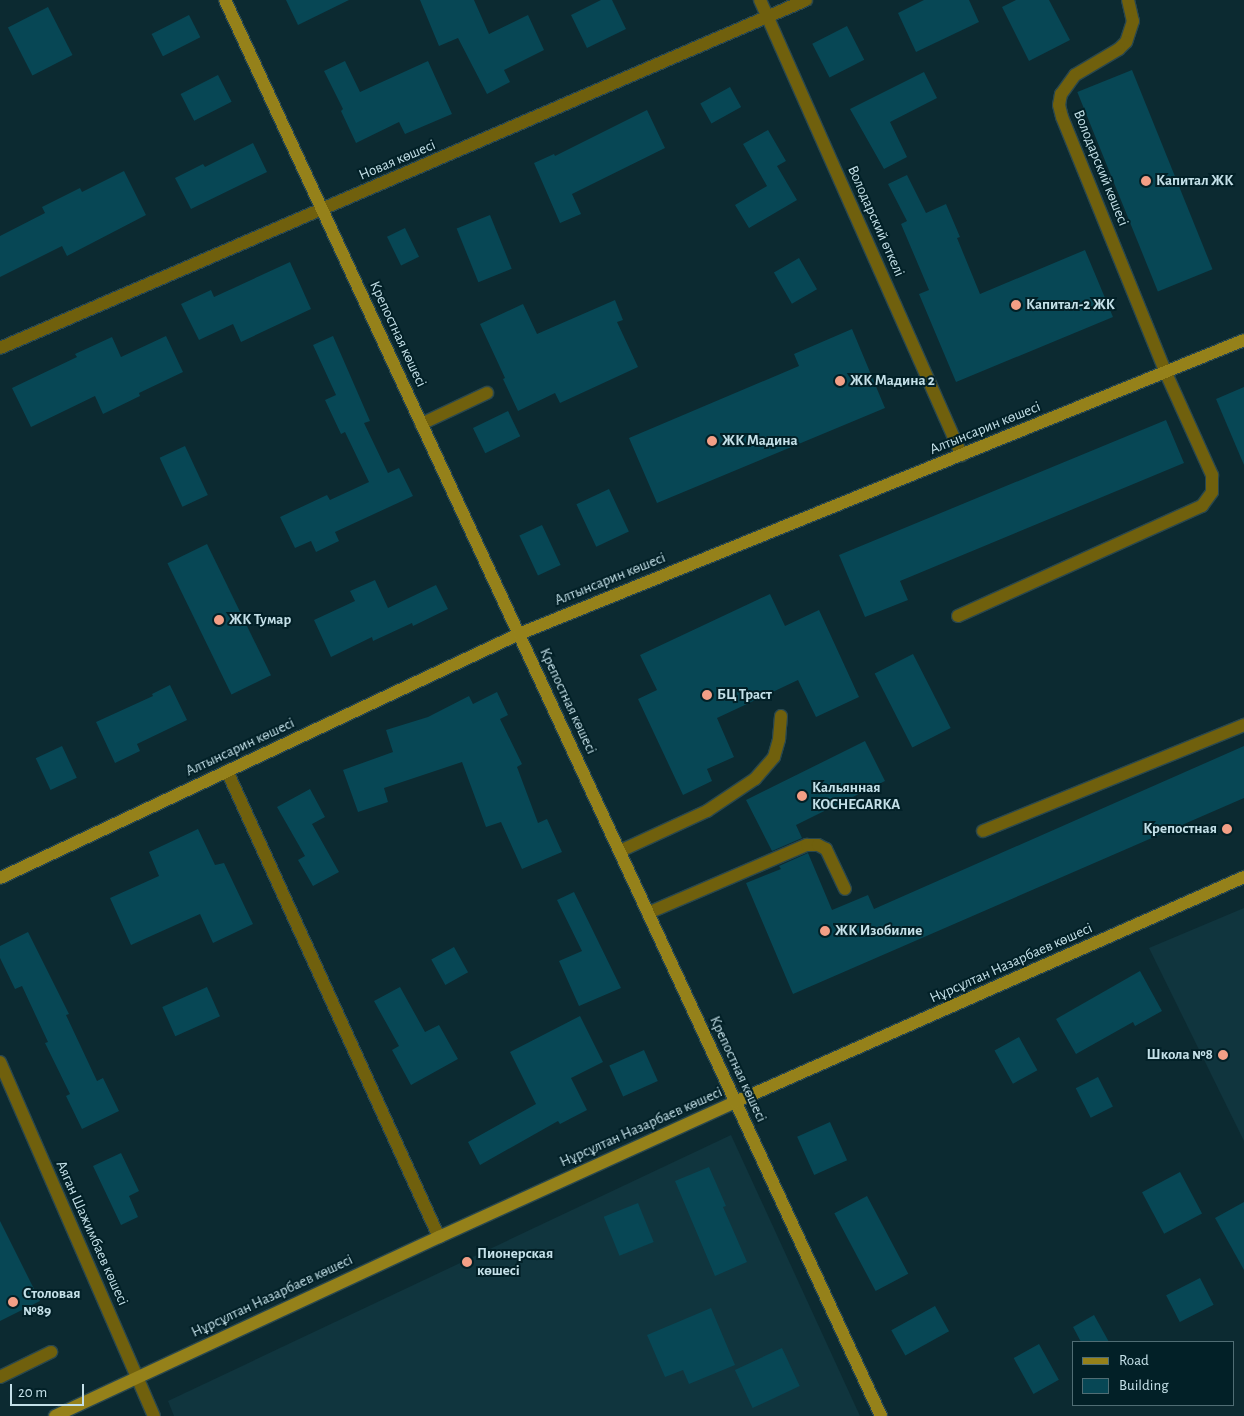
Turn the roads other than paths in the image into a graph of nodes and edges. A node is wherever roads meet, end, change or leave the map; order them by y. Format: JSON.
{"nodes":[{"id":1,"x":225,"y":0,"type":"edge"},
{"id":2,"x":760,"y":0,"type":"edge"},
{"id":3,"x":806,"y":0,"type":"edge"},
{"id":4,"x":1128,"y":0,"type":"edge"},
{"id":5,"x":768,"y":16,"type":"junction"},
{"id":6,"x":322,"y":210,"type":"junction"},
{"id":7,"x":1244,"y":340,"type":"edge"},
{"id":8,"x":0,"y":348,"type":"edge"},
{"id":9,"x":1166,"y":373,"type":"junction"},
{"id":10,"x":486,"y":393,"type":"dead end"},
{"id":11,"x":422,"y":424,"type":"junction"},
{"id":12,"x":962,"y":455,"type":"junction"},
{"id":13,"x":958,"y":616,"type":"dead end"},
{"id":14,"x":518,"y":634,"type":"junction"},
{"id":15,"x":781,"y":716,"type":"dead end"},
{"id":16,"x":1244,"y":725,"type":"edge"},
{"id":17,"x":227,"y":771,"type":"junction"},
{"id":18,"x":983,"y":831,"type":"dead end"},
{"id":19,"x":620,"y":851,"type":"junction"},
{"id":20,"x":1244,"y":877,"type":"edge"},
{"id":21,"x":0,"y":878,"type":"edge"},
{"id":22,"x":845,"y":889,"type":"dead end"},
{"id":23,"x":648,"y":913,"type":"junction"},
{"id":24,"x":0,"y":1062,"type":"edge"},
{"id":25,"x":735,"y":1102,"type":"junction"},
{"id":26,"x":439,"y":1237,"type":"junction"},
{"id":27,"x":51,"y":1352,"type":"dead end"},
{"id":28,"x":0,"y":1377,"type":"edge"},
{"id":29,"x":137,"y":1377,"type":"junction"},
{"id":30,"x":55,"y":1416,"type":"edge"},
{"id":31,"x":154,"y":1416,"type":"edge"},
{"id":32,"x":881,"y":1416,"type":"edge"}],
"edges":[{"from":1,"to":6,"type":"street","name":"Крепостная көшесі"},
{"from":2,"to":5,"type":"street","name":"Володарский өткелі"},
{"from":3,"to":5,"type":"street","name":"Новая көшесі"},
{"from":4,"to":9,"type":"street","name":"Володарский көшесі"},
{"from":5,"to":6,"type":"street","name":"Новая көшесі"},
{"from":5,"to":12,"type":"street","name":"Володарский өткелі"},
{"from":6,"to":8,"type":"street","name":"Новая көшесі"},
{"from":6,"to":11,"type":"street","name":"Крепостная көшесі"},
{"from":7,"to":9,"type":"street","name":"Алтынсарин көшесі"},
{"from":9,"to":12,"type":"street","name":"Алтынсарин көшесі"},
{"from":9,"to":13,"type":"street"},
{"from":10,"to":11,"type":"street"},
{"from":11,"to":14,"type":"street","name":"Крепостная көшесі"},
{"from":12,"to":14,"type":"street","name":"Алтынсарин көшесі"},
{"from":14,"to":17,"type":"street","name":"Алтынсарин көшесі"},
{"from":14,"to":19,"type":"street","name":"Крепостная көшесі"},
{"from":15,"to":19,"type":"street"},
{"from":16,"to":18,"type":"street"},
{"from":17,"to":21,"type":"street","name":"Алтынсарин көшесі"},
{"from":17,"to":26,"type":"street"},
{"from":19,"to":23,"type":"street","name":"Крепостная көшесі"},
{"from":20,"to":25,"type":"street","name":"Нұрсұлтан Назарбаев көшесі"},
{"from":22,"to":23,"type":"street"},
{"from":23,"to":25,"type":"street","name":"Крепостная көшесі"},
{"from":24,"to":29,"type":"street","name":"Аяган Шажимбаев көшесі"},
{"from":25,"to":26,"type":"street","name":"Нұрсұлтан Назарбаев көшесі"},
{"from":25,"to":32,"type":"street","name":"Крепостная көшесі"},
{"from":26,"to":29,"type":"street","name":"Нұрсұлтан Назарбаев көшесі"},
{"from":27,"to":28,"type":"street"},
{"from":29,"to":30,"type":"street","name":"Нұрсұлтан Назарбаев көшесі"},
{"from":29,"to":31,"type":"street","name":"Аяган Шажимбаев көшесі"}]}
